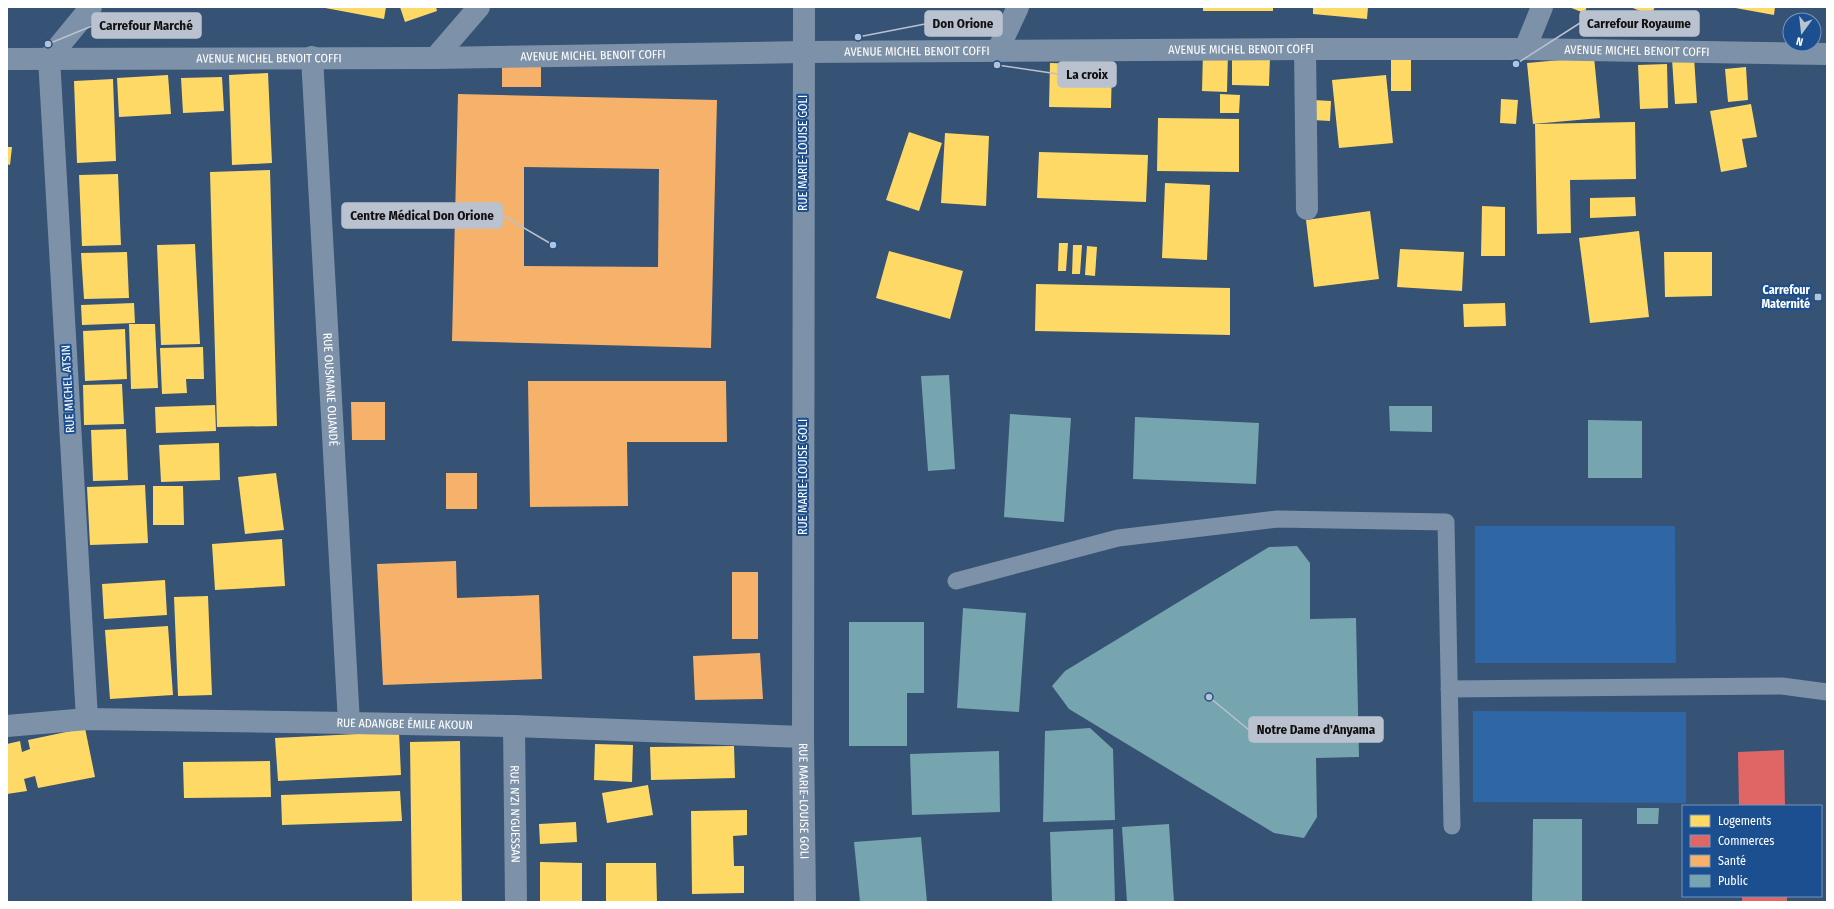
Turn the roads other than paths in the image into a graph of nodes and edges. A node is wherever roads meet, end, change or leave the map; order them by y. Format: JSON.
{"nodes":[{"id":1,"x":92,"y":7,"type":"edge"},
{"id":2,"x":479,"y":7,"type":"edge"},
{"id":3,"x":804,"y":7,"type":"edge"},
{"id":4,"x":1018,"y":7,"type":"edge"},
{"id":5,"x":1542,"y":7,"type":"edge"},
{"id":6,"x":1305,"y":49,"type":"junction"},
{"id":7,"x":998,"y":50,"type":"junction"},
{"id":8,"x":1525,"y":50,"type":"junction"},
{"id":9,"x":804,"y":52,"type":"junction"},
{"id":10,"x":1827,"y":54,"type":"edge"},
{"id":11,"x":312,"y":57,"type":"junction"},
{"id":12,"x":7,"y":58,"type":"edge"},
{"id":13,"x":49,"y":58,"type":"junction"},
{"id":14,"x":435,"y":58,"type":"junction"},
{"id":15,"x":1307,"y":209,"type":"dead end"},
{"id":16,"x":956,"y":581,"type":"dead end"},
{"id":17,"x":1449,"y":689,"type":"junction"},
{"id":18,"x":1827,"y":692,"type":"edge"},
{"id":19,"x":87,"y":720,"type":"junction"},
{"id":20,"x":349,"y":723,"type":"junction"},
{"id":21,"x":7,"y":726,"type":"edge"},
{"id":22,"x":514,"y":726,"type":"junction"},
{"id":23,"x":803,"y":737,"type":"junction"},
{"id":24,"x":1452,"y":826,"type":"dead end"},
{"id":25,"x":516,"y":902,"type":"edge"},
{"id":26,"x":805,"y":902,"type":"edge"}],
"edges":[{"from":1,"to":13,"type":"street"},
{"from":2,"to":14,"type":"street"},
{"from":3,"to":9,"type":"street","name":"RUE MARIE-LOUISE GOLI"},
{"from":4,"to":7,"type":"street"},
{"from":5,"to":8,"type":"street"},
{"from":6,"to":7,"type":"street","name":"AVENUE MICHEL BENOIT COFFI"},
{"from":6,"to":8,"type":"street","name":"AVENUE MICHEL BENOIT COFFI"},
{"from":6,"to":15,"type":"street"},
{"from":7,"to":9,"type":"street","name":"AVENUE MICHEL BENOIT COFFI"},
{"from":8,"to":10,"type":"street","name":"AVENUE MICHEL BENOIT COFFI"},
{"from":9,"to":14,"type":"street","name":"AVENUE MICHEL BENOIT COFFI"},
{"from":9,"to":23,"type":"street","name":"RUE MARIE-LOUISE GOLI"},
{"from":11,"to":13,"type":"street","name":"AVENUE MICHEL BENOIT COFFI"},
{"from":11,"to":14,"type":"street","name":"AVENUE MICHEL BENOIT COFFI"},
{"from":11,"to":20,"type":"street","name":"RUE OUSMANE OUANDÉ"},
{"from":12,"to":13,"type":"street","name":"AVENUE MICHEL BENOIT COFFI"},
{"from":13,"to":19,"type":"street","name":"RUE MICHEL ATSIN"},
{"from":16,"to":17,"type":"lane"},
{"from":17,"to":18,"type":"lane"},
{"from":17,"to":24,"type":"lane"},
{"from":19,"to":20,"type":"street","name":"RUE ADANGBE ÉMILE AKOUN"},
{"from":19,"to":21,"type":"street","name":"RUE ADANGBE ÉMILE AKOUN"},
{"from":20,"to":22,"type":"street","name":"RUE ADANGBE ÉMILE AKOUN"},
{"from":22,"to":23,"type":"street","name":"RUE ADANGBE ÉMILE AKOUN"},
{"from":22,"to":25,"type":"street","name":"RUE N'ZI N'GUESSAN"},
{"from":23,"to":26,"type":"street","name":"RUE MARIE-LOUISE GOLI"}]}
